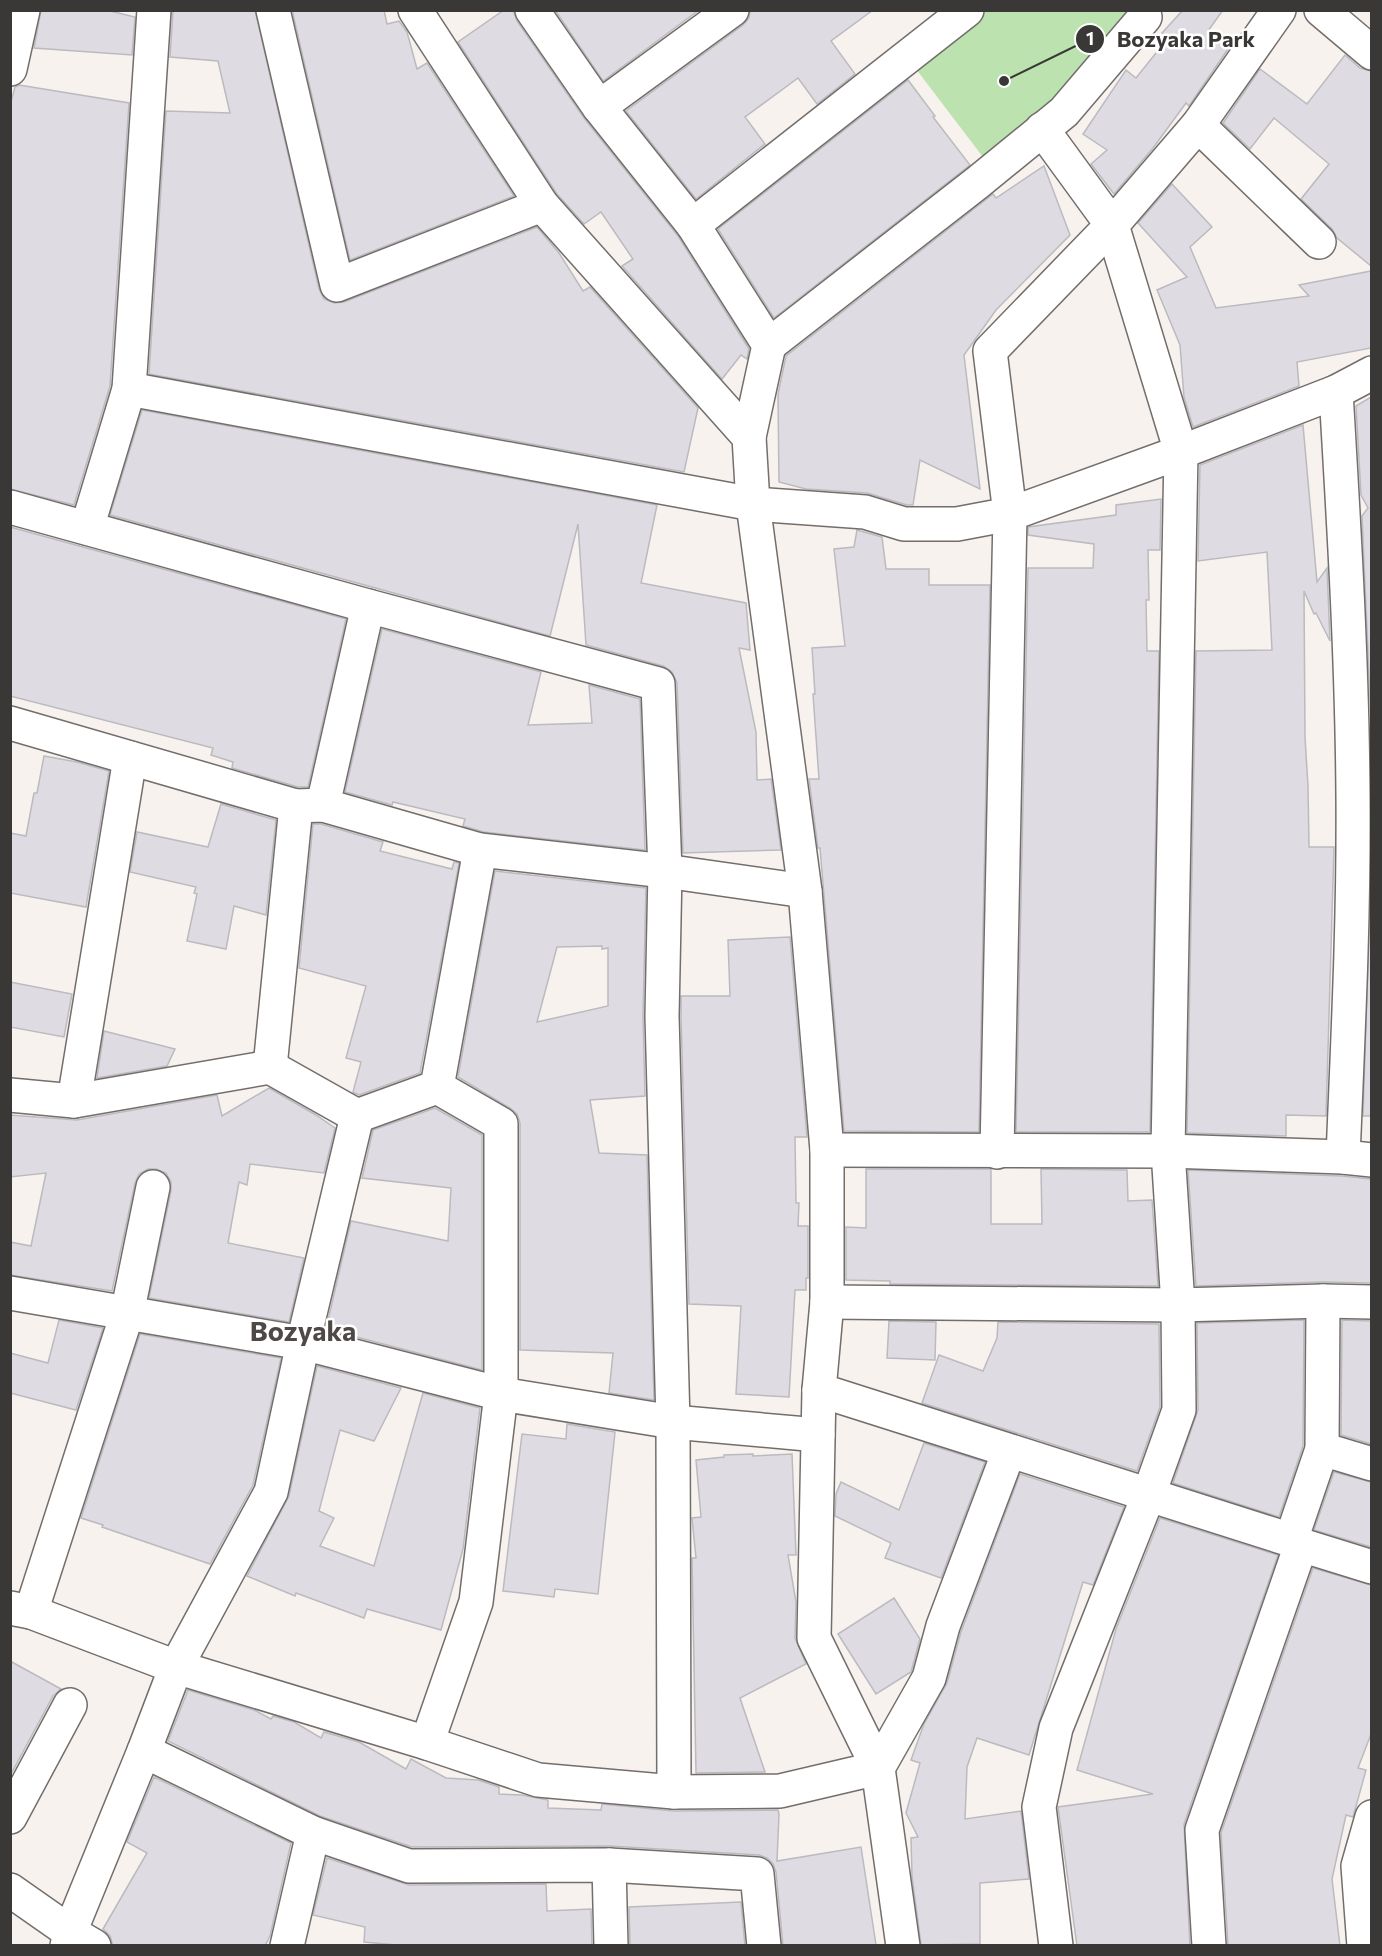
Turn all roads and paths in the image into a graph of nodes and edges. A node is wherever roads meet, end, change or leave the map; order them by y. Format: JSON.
{"nodes":[{"id":1,"x":23,"y":10,"type":"edge"},
{"id":2,"x":154,"y":10,"type":"edge"},
{"id":3,"x":273,"y":10,"type":"edge"},
{"id":4,"x":415,"y":10,"type":"edge"},
{"id":5,"x":532,"y":10,"type":"edge"},
{"id":6,"x":732,"y":10,"type":"edge"},
{"id":7,"x":967,"y":10,"type":"edge"},
{"id":8,"x":1279,"y":10,"type":"edge"},
{"id":9,"x":1321,"y":10,"type":"edge"},
{"id":10,"x":1145,"y":17,"type":"dead end"},
{"id":11,"x":1371,"y":53,"type":"edge"},
{"id":12,"x":10,"y":69,"type":"edge"},
{"id":13,"x":599,"y":107,"type":"junction"},
{"id":14,"x":1198,"y":125,"type":"junction"},
{"id":15,"x":1042,"y":129,"type":"junction"},
{"id":16,"x":542,"y":205,"type":"junction"},
{"id":17,"x":693,"y":225,"type":"junction"},
{"id":18,"x":1112,"y":225,"type":"junction"},
{"id":19,"x":1319,"y":242,"type":"dead end"},
{"id":20,"x":769,"y":345,"type":"junction"},
{"id":21,"x":1371,"y":373,"type":"edge"},
{"id":22,"x":129,"y":389,"type":"junction"},
{"id":23,"x":1336,"y":392,"type":"junction"},
{"id":24,"x":749,"y":437,"type":"junction"},
{"id":25,"x":1181,"y":452,"type":"junction"},
{"id":26,"x":753,"y":504,"type":"junction"},
{"id":27,"x":10,"y":507,"type":"edge"},
{"id":28,"x":1010,"y":514,"type":"junction"},
{"id":29,"x":87,"y":528,"type":"junction"},
{"id":30,"x":1360,"y":594,"type":"edge"},
{"id":31,"x":368,"y":606,"type":"junction"},
{"id":32,"x":10,"y":723,"type":"edge"},
{"id":33,"x":130,"y":758,"type":"junction"},
{"id":34,"x":1362,"y":790,"type":"edge"},
{"id":35,"x":309,"y":805,"type":"junction"},
{"id":36,"x":480,"y":850,"type":"junction"},
{"id":37,"x":665,"y":871,"type":"junction"},
{"id":38,"x":805,"y":891,"type":"junction"},
{"id":39,"x":1361,"y":978,"type":"edge"},
{"id":40,"x":270,"y":1067,"type":"junction"},
{"id":41,"x":437,"y":1087,"type":"junction"},
{"id":42,"x":10,"y":1095,"type":"edge"},
{"id":43,"x":74,"y":1101,"type":"junction"},
{"id":44,"x":357,"y":1116,"type":"junction"},
{"id":45,"x":827,"y":1150,"type":"junction"},
{"id":46,"x":1168,"y":1151,"type":"junction"},
{"id":47,"x":997,"y":1152,"type":"junction"},
{"id":48,"x":1357,"y":1159,"type":"edge"},
{"id":49,"x":153,"y":1187,"type":"dead end"},
{"id":50,"x":10,"y":1293,"type":"edge"},
{"id":51,"x":1323,"y":1301,"type":"junction"},
{"id":52,"x":827,"y":1302,"type":"junction"},
{"id":53,"x":1371,"y":1302,"type":"edge"},
{"id":54,"x":1179,"y":1305,"type":"junction"},
{"id":55,"x":127,"y":1314,"type":"junction"},
{"id":56,"x":303,"y":1343,"type":"junction"},
{"id":57,"x":819,"y":1390,"type":"junction"},
{"id":58,"x":501,"y":1394,"type":"junction"},
{"id":59,"x":673,"y":1422,"type":"junction"},
{"id":60,"x":818,"y":1435,"type":"junction"},
{"id":61,"x":1322,"y":1449,"type":"junction"},
{"id":62,"x":1009,"y":1450,"type":"junction"},
{"id":63,"x":1371,"y":1464,"type":"edge"},
{"id":64,"x":1149,"y":1494,"type":"junction"},
{"id":65,"x":1296,"y":1543,"type":"junction"},
{"id":66,"x":1371,"y":1567,"type":"edge"},
{"id":67,"x":21,"y":1610,"type":"edge"},
{"id":68,"x":176,"y":1667,"type":"junction"},
{"id":69,"x":70,"y":1705,"type":"dead end"},
{"id":70,"x":427,"y":1743,"type":"junction"},
{"id":71,"x":144,"y":1751,"type":"junction"},
{"id":72,"x":878,"y":1768,"type":"junction"},
{"id":73,"x":674,"y":1792,"type":"junction"},
{"id":74,"x":10,"y":1817,"type":"edge"},
{"id":75,"x":1371,"y":1817,"type":"edge"},
{"id":76,"x":313,"y":1833,"type":"junction"},
{"id":77,"x":609,"y":1865,"type":"junction"},
{"id":78,"x":10,"y":1890,"type":"edge"},
{"id":79,"x":77,"y":1941,"type":"edge"},
{"id":80,"x":287,"y":1946,"type":"edge"},
{"id":81,"x":611,"y":1946,"type":"edge"},
{"id":82,"x":764,"y":1946,"type":"edge"},
{"id":83,"x":903,"y":1946,"type":"edge"},
{"id":84,"x":1056,"y":1946,"type":"edge"},
{"id":85,"x":1209,"y":1946,"type":"edge"},
{"id":86,"x":1364,"y":1946,"type":"edge"}],
"edges":[{"from":1,"to":12,"type":"street"},
{"from":2,"to":22,"type":"street"},
{"from":3,"to":16,"type":"street"},
{"from":4,"to":16,"type":"street"},
{"from":5,"to":13,"type":"street"},
{"from":6,"to":13,"type":"street"},
{"from":7,"to":17,"type":"street"},
{"from":8,"to":14,"type":"street"},
{"from":9,"to":11,"type":"street"},
{"from":10,"to":15,"type":"street"},
{"from":13,"to":17,"type":"street"},
{"from":14,"to":18,"type":"street"},
{"from":14,"to":19,"type":"street"},
{"from":15,"to":18,"type":"street"},
{"from":15,"to":20,"type":"street"},
{"from":16,"to":24,"type":"street"},
{"from":17,"to":20,"type":"street"},
{"from":18,"to":25,"type":"street"},
{"from":18,"to":28,"type":"street"},
{"from":20,"to":24,"type":"street"},
{"from":21,"to":23,"type":"street"},
{"from":22,"to":26,"type":"street"},
{"from":22,"to":29,"type":"street"},
{"from":23,"to":25,"type":"street"},
{"from":23,"to":30,"type":"street"},
{"from":24,"to":26,"type":"street"},
{"from":25,"to":28,"type":"street"},
{"from":25,"to":46,"type":"street"},
{"from":26,"to":28,"type":"street"},
{"from":26,"to":38,"type":"street"},
{"from":27,"to":29,"type":"street"},
{"from":28,"to":47,"type":"street"},
{"from":29,"to":31,"type":"street"},
{"from":30,"to":34,"type":"street"},
{"from":31,"to":35,"type":"street"},
{"from":31,"to":37,"type":"street"},
{"from":32,"to":33,"type":"street"},
{"from":33,"to":35,"type":"street"},
{"from":33,"to":43,"type":"street"},
{"from":34,"to":39,"type":"street"},
{"from":35,"to":36,"type":"street"},
{"from":35,"to":40,"type":"street"},
{"from":36,"to":37,"type":"street"},
{"from":36,"to":41,"type":"street"},
{"from":37,"to":38,"type":"street"},
{"from":37,"to":59,"type":"street"},
{"from":38,"to":45,"type":"street"},
{"from":39,"to":48,"type":"street"},
{"from":40,"to":43,"type":"street"},
{"from":40,"to":44,"type":"street"},
{"from":41,"to":44,"type":"street"},
{"from":41,"to":58,"type":"street"},
{"from":42,"to":43,"type":"street"},
{"from":44,"to":56,"type":"street"},
{"from":45,"to":47,"type":"street"},
{"from":45,"to":52,"type":"street"},
{"from":46,"to":47,"type":"street"},
{"from":46,"to":48,"type":"street"},
{"from":46,"to":54,"type":"street"},
{"from":49,"to":55,"type":"street"},
{"from":50,"to":55,"type":"street"},
{"from":51,"to":53,"type":"street"},
{"from":51,"to":54,"type":"street"},
{"from":51,"to":61,"type":"street"},
{"from":52,"to":54,"type":"street"},
{"from":52,"to":57,"type":"street"},
{"from":54,"to":64,"type":"street"},
{"from":55,"to":56,"type":"street"},
{"from":55,"to":67,"type":"street"},
{"from":56,"to":58,"type":"street"},
{"from":56,"to":68,"type":"street"},
{"from":57,"to":60,"type":"street"},
{"from":57,"to":62,"type":"street"},
{"from":58,"to":59,"type":"street"},
{"from":58,"to":70,"type":"street"},
{"from":59,"to":60,"type":"street"},
{"from":59,"to":73,"type":"street"},
{"from":60,"to":72,"type":"street"},
{"from":61,"to":63,"type":"street"},
{"from":61,"to":65,"type":"street"},
{"from":62,"to":64,"type":"street"},
{"from":62,"to":72,"type":"street"},
{"from":64,"to":65,"type":"street"},
{"from":64,"to":84,"type":"street"},
{"from":65,"to":66,"type":"street"},
{"from":65,"to":85,"type":"street"},
{"from":67,"to":68,"type":"street"},
{"from":68,"to":70,"type":"street"},
{"from":68,"to":71,"type":"street"},
{"from":69,"to":74,"type":"street"},
{"from":70,"to":73,"type":"street"},
{"from":71,"to":76,"type":"street"},
{"from":71,"to":79,"type":"street"},
{"from":72,"to":73,"type":"street"},
{"from":72,"to":83,"type":"street"},
{"from":75,"to":86,"type":"street"},
{"from":76,"to":77,"type":"street"},
{"from":76,"to":80,"type":"street"},
{"from":77,"to":81,"type":"street"},
{"from":77,"to":82,"type":"street"},
{"from":78,"to":79,"type":"street"}]}
